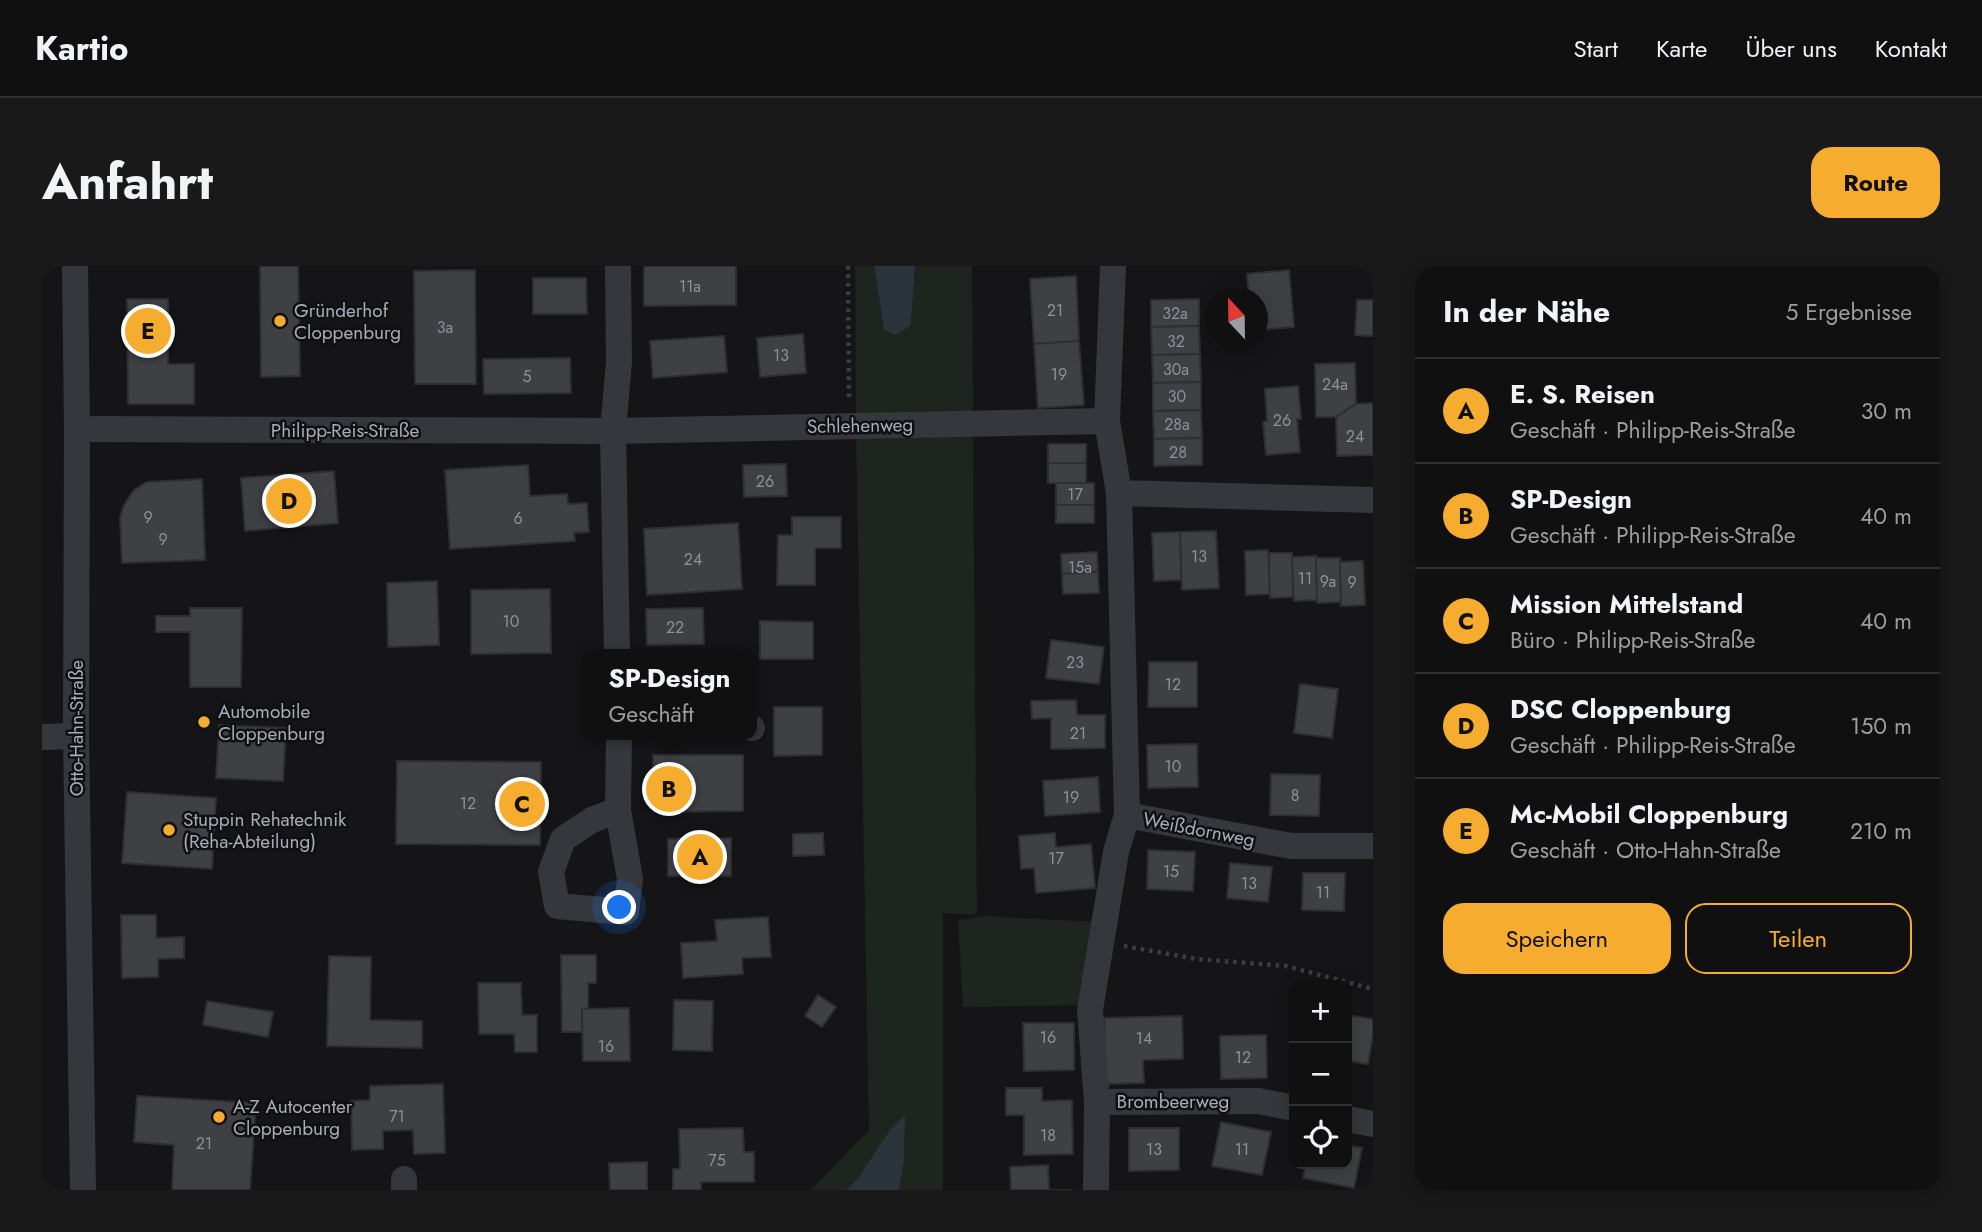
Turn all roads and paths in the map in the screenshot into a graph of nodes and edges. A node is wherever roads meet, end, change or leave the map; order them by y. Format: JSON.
{"nodes":[{"id":1,"x":75,"y":266,"type":"edge"},
{"id":2,"x":618,"y":266,"type":"edge"},
{"id":3,"x":848,"y":266,"type":"edge"},
{"id":4,"x":1112,"y":266,"type":"edge"},
{"id":5,"x":1107,"y":421,"type":"junction"},
{"id":6,"x":849,"y":425,"type":"junction"},
{"id":7,"x":77,"y":429,"type":"junction"},
{"id":8,"x":613,"y":431,"type":"junction"},
{"id":9,"x":1119,"y":494,"type":"junction"},
{"id":10,"x":1373,"y":500,"type":"edge"},
{"id":11,"x":617,"y":649,"type":"edge"},
{"id":12,"x":76,"y":736,"type":"junction"},
{"id":13,"x":42,"y":737,"type":"edge"},
{"id":14,"x":619,"y":740,"type":"edge"},
{"id":15,"x":618,"y":810,"type":"dead end"},
{"id":16,"x":1127,"y":815,"type":"junction"},
{"id":17,"x":1373,"y":846,"type":"edge"},
{"id":18,"x":1102,"y":943,"type":"junction"},
{"id":19,"x":1373,"y":989,"type":"edge"},
{"id":20,"x":1097,"y":1102,"type":"junction"},
{"id":21,"x":1289,"y":1107,"type":"edge"},
{"id":22,"x":1352,"y":1120,"type":"edge"},
{"id":23,"x":1373,"y":1124,"type":"edge"},
{"id":24,"x":83,"y":1190,"type":"edge"},
{"id":25,"x":1096,"y":1190,"type":"edge"}],
"edges":[{"from":1,"to":7,"type":"street","name":"Otto-Hahn-Straße"},
{"from":2,"to":8,"type":"street"},
{"from":3,"to":6,"type":"path"},
{"from":4,"to":5,"type":"street"},
{"from":5,"to":6,"type":"street","name":"Schlehenweg"},
{"from":5,"to":9,"type":"street"},
{"from":6,"to":8,"type":"street","name":"Schlehenweg"},
{"from":7,"to":8,"type":"street","name":"Philipp-Reis-Straße"},
{"from":7,"to":12,"type":"street","name":"Otto-Hahn-Straße"},
{"from":8,"to":11,"type":"street"},
{"from":9,"to":10,"type":"street"},
{"from":9,"to":16,"type":"street","name":"Weißdornweg"},
{"from":12,"to":13,"type":"street"},
{"from":12,"to":24,"type":"street","name":"Otto-Hahn-Straße"},
{"from":14,"to":15,"type":"street"},
{"from":16,"to":17,"type":"street","name":"Weißdornweg"},
{"from":16,"to":18,"type":"street"},
{"from":18,"to":19,"type":"path"},
{"from":18,"to":20,"type":"street"},
{"from":20,"to":21,"type":"street","name":"Brombeerweg"},
{"from":20,"to":25,"type":"street","name":"Brombeerweg"},
{"from":22,"to":23,"type":"street"}]}
